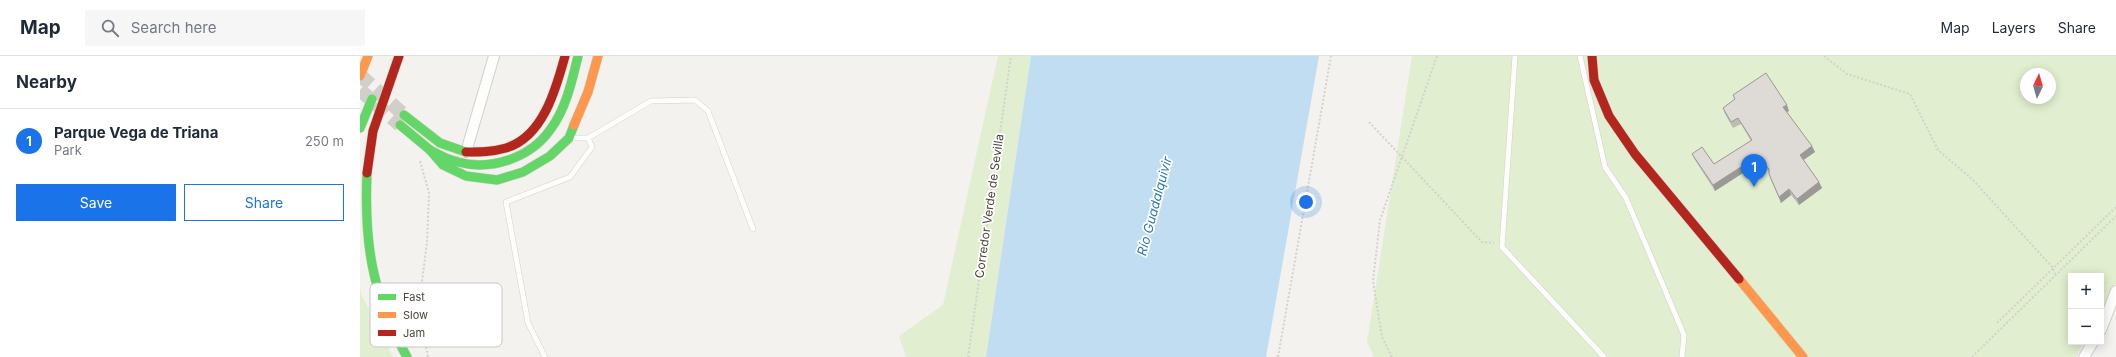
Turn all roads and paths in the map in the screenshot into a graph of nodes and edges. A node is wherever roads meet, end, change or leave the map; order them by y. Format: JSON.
{"nodes":[{"id":1,"x":368,"y":56,"type":"edge"},
{"id":2,"x":494,"y":56,"type":"edge"},
{"id":3,"x":565,"y":56,"type":"edge"},
{"id":4,"x":578,"y":56,"type":"edge"},
{"id":5,"x":598,"y":56,"type":"edge"},
{"id":6,"x":1010,"y":56,"type":"edge"},
{"id":7,"x":1331,"y":56,"type":"edge"},
{"id":8,"x":1436,"y":56,"type":"edge"},
{"id":9,"x":1516,"y":56,"type":"edge"},
{"id":10,"x":1580,"y":56,"type":"edge"},
{"id":11,"x":1592,"y":56,"type":"edge"},
{"id":12,"x":1824,"y":56,"type":"edge"},
{"id":13,"x":397,"y":57,"type":"edge"},
{"id":14,"x":383,"y":73,"type":"dead end"},
{"id":15,"x":360,"y":76,"type":"edge"},
{"id":16,"x":375,"y":93,"type":"dead end"},
{"id":17,"x":404,"y":115,"type":"tunnel mouth"},
{"id":18,"x":1369,"y":122,"type":"dead end"},
{"id":19,"x":400,"y":125,"type":"tunnel mouth"},
{"id":20,"x":360,"y":128,"type":"edge"},
{"id":21,"x":569,"y":138,"type":"junction"},
{"id":22,"x":588,"y":138,"type":"junction"},
{"id":23,"x":430,"y":150,"type":"junction"},
{"id":24,"x":466,"y":152,"type":"junction"},
{"id":25,"x":417,"y":155,"type":"dead end"},
{"id":26,"x":1402,"y":157,"type":"junction"},
{"id":27,"x":2116,"y":207,"type":"edge"},
{"id":28,"x":2116,"y":216,"type":"edge"},
{"id":29,"x":753,"y":229,"type":"dead end"},
{"id":30,"x":1502,"y":244,"type":"junction"},
{"id":31,"x":2053,"y":268,"type":"junction"},
{"id":32,"x":2055,"y":274,"type":"junction"},
{"id":33,"x":372,"y":283,"type":"edge"},
{"id":34,"x":422,"y":283,"type":"edge"},
{"id":35,"x":2116,"y":291,"type":"edge"},
{"id":36,"x":2104,"y":322,"type":"edge"},
{"id":37,"x":1996,"y":323,"type":"dead end"},
{"id":38,"x":2091,"y":345,"type":"edge"},
{"id":39,"x":401,"y":347,"type":"edge"},
{"id":40,"x":426,"y":347,"type":"edge"},
{"id":41,"x":407,"y":357,"type":"edge"},
{"id":42,"x":428,"y":357,"type":"edge"},
{"id":43,"x":546,"y":357,"type":"edge"},
{"id":44,"x":968,"y":357,"type":"edge"},
{"id":45,"x":1278,"y":357,"type":"edge"},
{"id":46,"x":1392,"y":357,"type":"edge"},
{"id":47,"x":1604,"y":357,"type":"edge"},
{"id":48,"x":1682,"y":357,"type":"edge"},
{"id":49,"x":1803,"y":357,"type":"edge"},
{"id":50,"x":1972,"y":357,"type":"edge"},
{"id":51,"x":2084,"y":357,"type":"edge"}],
"edges":[{"from":1,"to":15,"type":"main road"},
{"from":2,"to":24,"type":"street"},
{"from":3,"to":24,"type":"main road"},
{"from":4,"to":23,"type":"main road"},
{"from":5,"to":21,"type":"main road"},
{"from":6,"to":44,"type":"path","name":"Corredor Verde de Sevilla"},
{"from":7,"to":45,"type":"path"},
{"from":8,"to":26,"type":"path"},
{"from":9,"to":30,"type":"lane"},
{"from":10,"to":48,"type":"lane"},
{"from":11,"to":49,"type":"main road"},
{"from":12,"to":31,"type":"path"},
{"from":13,"to":14,"type":"main road"},
{"from":13,"to":33,"type":"main road"},
{"from":16,"to":20,"type":"main road"},
{"from":17,"to":24,"type":"main road"},
{"from":18,"to":26,"type":"path"},
{"from":19,"to":23,"type":"main road"},
{"from":21,"to":22,"type":"lane"},
{"from":21,"to":23,"type":"main road"},
{"from":22,"to":29,"type":"lane"},
{"from":22,"to":43,"type":"lane"},
{"from":25,"to":34,"type":"path"},
{"from":26,"to":30,"type":"path"},
{"from":26,"to":46,"type":"path"},
{"from":27,"to":31,"type":"path"},
{"from":28,"to":32,"type":"path"},
{"from":30,"to":47,"type":"lane"},
{"from":31,"to":32,"type":"path"},
{"from":31,"to":37,"type":"path"},
{"from":32,"to":50,"type":"path"},
{"from":35,"to":36,"type":"street"},
{"from":38,"to":51,"type":"street"},
{"from":39,"to":41,"type":"main road"},
{"from":40,"to":42,"type":"path"}]}
